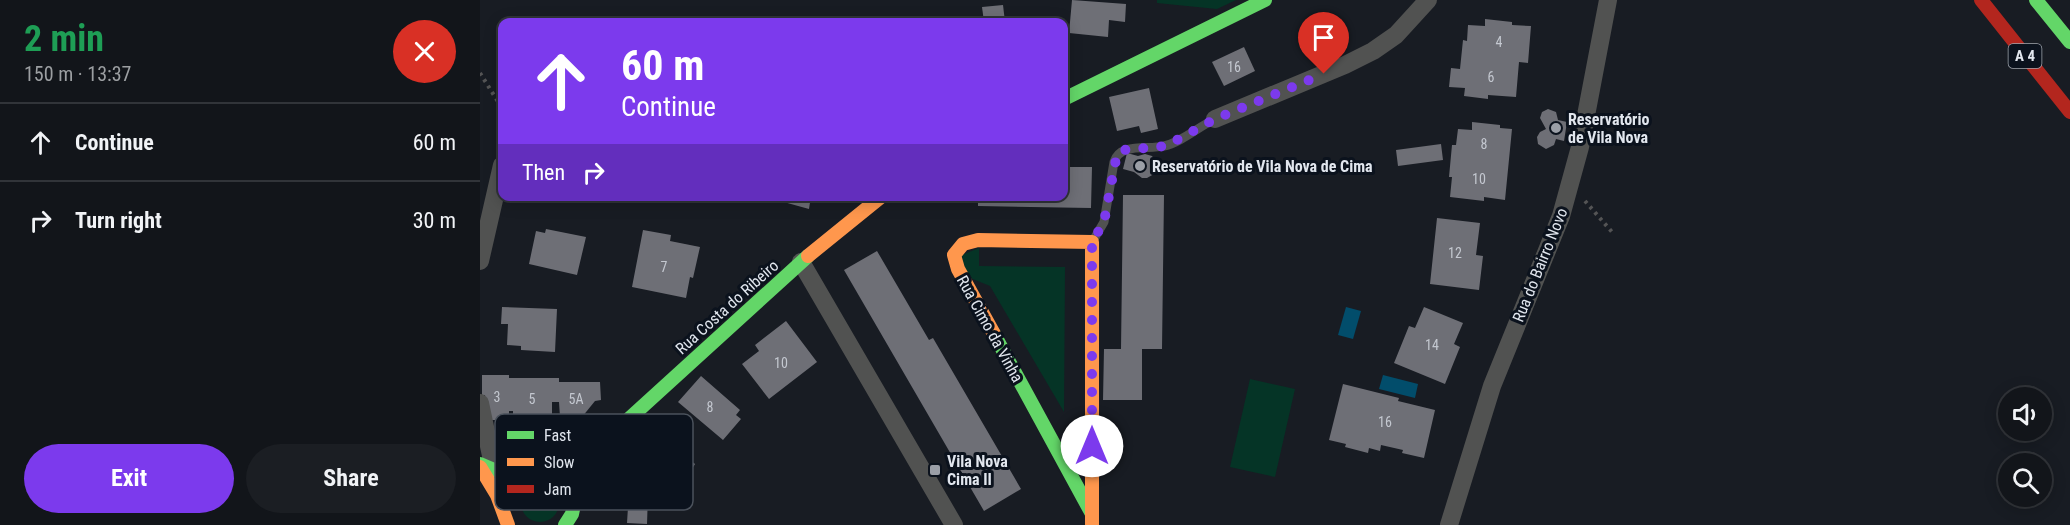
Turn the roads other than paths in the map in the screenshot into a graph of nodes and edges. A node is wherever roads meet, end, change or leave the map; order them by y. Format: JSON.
{"nodes":[{"id":1,"x":1265,"y":0,"type":"edge"},
{"id":2,"x":1428,"y":0,"type":"edge"},
{"id":3,"x":1608,"y":0,"type":"edge"},
{"id":4,"x":1981,"y":0,"type":"edge"},
{"id":5,"x":2036,"y":0,"type":"edge"},
{"id":6,"x":2070,"y":42,"type":"edge"},
{"id":7,"x":1068,"y":97,"type":"edge"},
{"id":8,"x":2070,"y":112,"type":"edge"},
{"id":9,"x":1215,"y":119,"type":"joint"},
{"id":10,"x":498,"y":182,"type":"edge"},
{"id":11,"x":875,"y":201,"type":"edge"},
{"id":12,"x":1092,"y":242,"type":"junction"},
{"id":13,"x":480,"y":261,"type":"edge"},
{"id":14,"x":801,"y":262,"type":"junction"},
{"id":15,"x":480,"y":403,"type":"edge"},
{"id":16,"x":634,"y":414,"type":"edge"},
{"id":17,"x":485,"y":467,"type":"edge"},
{"id":18,"x":495,"y":489,"type":"edge"},
{"id":19,"x":504,"y":510,"type":"edge"},
{"id":20,"x":573,"y":510,"type":"edge"},
{"id":21,"x":1092,"y":519,"type":"edge"},
{"id":22,"x":508,"y":525,"type":"edge"},
{"id":23,"x":566,"y":525,"type":"edge"},
{"id":24,"x":954,"y":525,"type":"edge"},
{"id":25,"x":1449,"y":525,"type":"edge"}],
"edges":[{"from":1,"to":7,"type":"main road"},
{"from":2,"to":9,"type":"street"},
{"from":3,"to":25,"type":"street","name":"Rua do Bairro Novo"},
{"from":4,"to":8,"type":"main road","number":"A 4"},
{"from":5,"to":6,"type":"main road","number":"A 4"},
{"from":9,"to":12,"type":"lane"},
{"from":10,"to":13,"type":"street"},
{"from":11,"to":14,"type":"main road","name":"Rua Costa do Ribeiro"},
{"from":12,"to":21,"type":"main road","name":"Rua Cimo da Vinha"},
{"from":12,"to":21,"type":"main road","name":"Rua Cimo da Vinha"},
{"from":14,"to":16,"type":"main road","name":"Rua Costa do Ribeiro"},
{"from":14,"to":24,"type":"street"},
{"from":15,"to":17,"type":"street"},
{"from":17,"to":18,"type":"main road"},
{"from":19,"to":22,"type":"main road"},
{"from":20,"to":23,"type":"main road"}]}
